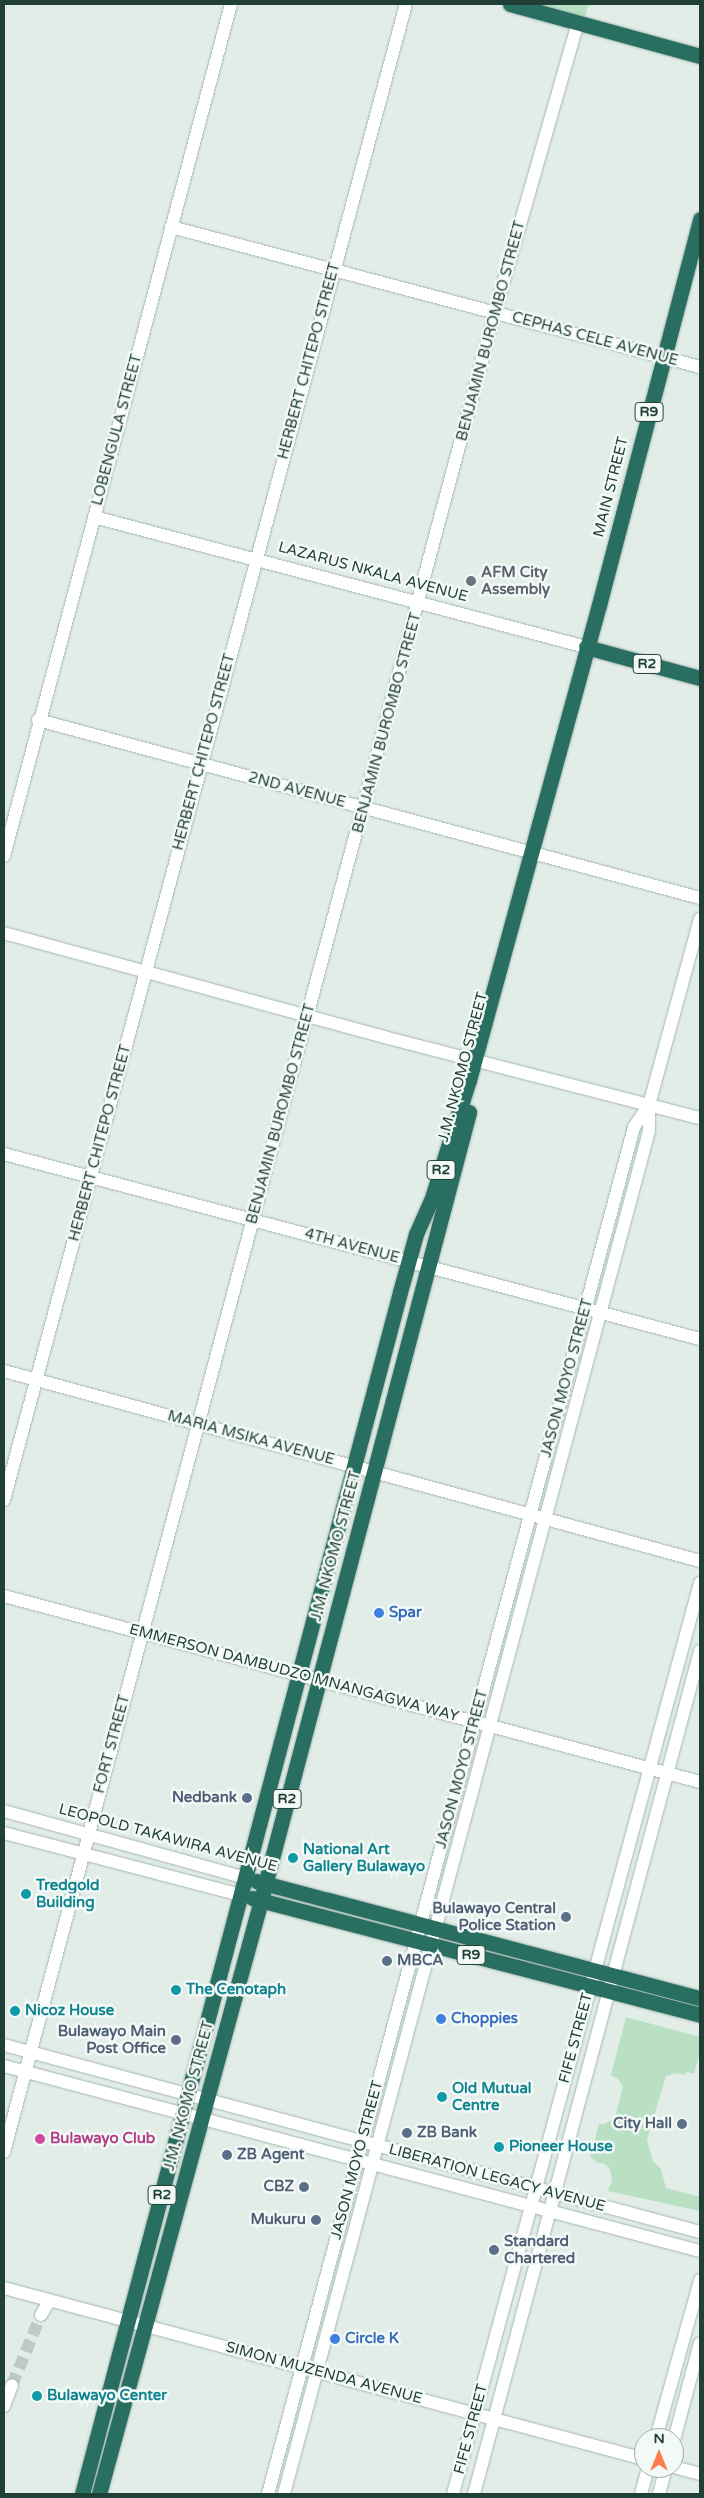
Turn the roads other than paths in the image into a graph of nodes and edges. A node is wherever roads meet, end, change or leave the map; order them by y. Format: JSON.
{"nodes":[{"id":1,"x":231,"y":4,"type":"edge"},
{"id":2,"x":406,"y":4,"type":"edge"},
{"id":3,"x":510,"y":4,"type":"edge"},
{"id":4,"x":578,"y":22,"type":"junction"},
{"id":5,"x":700,"y":56,"type":"edge"},
{"id":6,"x":700,"y":219,"type":"edge"},
{"id":7,"x":172,"y":227,"type":"junction"},
{"id":8,"x":333,"y":269,"type":"junction"},
{"id":9,"x":495,"y":312,"type":"junction"},
{"id":10,"x":663,"y":357,"type":"junction"},
{"id":11,"x":700,"y":367,"type":"edge"},
{"id":12,"x":94,"y":517,"type":"junction"},
{"id":13,"x":255,"y":560,"type":"junction"},
{"id":14,"x":418,"y":603,"type":"junction"},
{"id":15,"x":590,"y":648,"type":"junction"},
{"id":16,"x":700,"y":678,"type":"edge"},
{"id":17,"x":38,"y":720,"type":"junction"},
{"id":18,"x":200,"y":763,"type":"junction"},
{"id":19,"x":364,"y":808,"type":"junction"},
{"id":20,"x":534,"y":853,"type":"junction"},
{"id":21,"x":4,"y":856,"type":"edge"},
{"id":22,"x":700,"y":898,"type":"edge"},
{"id":23,"x":700,"y":919,"type":"edge"},
{"id":24,"x":4,"y":933,"type":"edge"},
{"id":25,"x":146,"y":972,"type":"junction"},
{"id":26,"x":308,"y":1016,"type":"junction"},
{"id":27,"x":479,"y":1060,"type":"junction"},
{"id":28,"x":649,"y":1105,"type":"junction"},
{"id":29,"x":700,"y":1118,"type":"edge"},
{"id":30,"x":4,"y":1154,"type":"edge"},
{"id":31,"x":90,"y":1177,"type":"junction"},
{"id":32,"x":252,"y":1220,"type":"junction"},
{"id":33,"x":409,"y":1261,"type":"junction"},
{"id":34,"x":428,"y":1266,"type":"junction"},
{"id":35,"x":586,"y":1309,"type":"junction"},
{"id":36,"x":601,"y":1313,"type":"junction"},
{"id":37,"x":700,"y":1340,"type":"edge"},
{"id":38,"x":4,"y":1370,"type":"edge"},
{"id":39,"x":36,"y":1379,"type":"junction"},
{"id":40,"x":197,"y":1424,"type":"junction"},
{"id":41,"x":354,"y":1466,"type":"junction"},
{"id":42,"x":374,"y":1472,"type":"junction"},
{"id":43,"x":4,"y":1500,"type":"edge"},
{"id":44,"x":530,"y":1515,"type":"junction"},
{"id":45,"x":546,"y":1519,"type":"junction"},
{"id":46,"x":700,"y":1561,"type":"edge"},
{"id":47,"x":700,"y":1583,"type":"edge"},
{"id":48,"x":4,"y":1596,"type":"edge"},
{"id":49,"x":142,"y":1632,"type":"junction"},
{"id":50,"x":700,"y":1650,"type":"edge"},
{"id":51,"x":299,"y":1675,"type":"junction"},
{"id":52,"x":321,"y":1681,"type":"junction"},
{"id":53,"x":475,"y":1722,"type":"junction"},
{"id":54,"x":490,"y":1726,"type":"junction"},
{"id":55,"x":650,"y":1769,"type":"junction"},
{"id":56,"x":668,"y":1773,"type":"junction"},
{"id":57,"x":700,"y":1782,"type":"edge"},
{"id":58,"x":4,"y":1811,"type":"edge"},
{"id":59,"x":4,"y":1833,"type":"edge"},
{"id":60,"x":88,"y":1835,"type":"junction"},
{"id":61,"x":83,"y":1854,"type":"junction"},
{"id":62,"x":245,"y":1878,"type":"junction"},
{"id":63,"x":265,"y":1883,"type":"junction"},
{"id":64,"x":241,"y":1895,"type":"junction"},
{"id":65,"x":261,"y":1900,"type":"junction"},
{"id":66,"x":421,"y":1924,"type":"junction"},
{"id":67,"x":436,"y":1928,"type":"junction"},
{"id":68,"x":416,"y":1941,"type":"junction"},
{"id":69,"x":432,"y":1945,"type":"junction"},
{"id":70,"x":595,"y":1970,"type":"junction"},
{"id":71,"x":613,"y":1975,"type":"junction"},
{"id":72,"x":590,"y":1987,"type":"junction"},
{"id":73,"x":609,"y":1992,"type":"junction"},
{"id":74,"x":700,"y":1998,"type":"edge"},
{"id":75,"x":700,"y":2015,"type":"edge"},
{"id":76,"x":4,"y":2045,"type":"edge"},
{"id":77,"x":31,"y":2052,"type":"junction"},
{"id":78,"x":4,"y":2066,"type":"edge"},
{"id":79,"x":26,"y":2071,"type":"junction"},
{"id":80,"x":188,"y":2095,"type":"junction"},
{"id":81,"x":207,"y":2100,"type":"junction"},
{"id":82,"x":183,"y":2114,"type":"junction"},
{"id":83,"x":202,"y":2118,"type":"junction"},
{"id":84,"x":362,"y":2142,"type":"junction"},
{"id":85,"x":378,"y":2146,"type":"junction"},
{"id":86,"x":4,"y":2152,"type":"edge"},
{"id":87,"x":357,"y":2160,"type":"junction"},
{"id":88,"x":373,"y":2164,"type":"junction"},
{"id":89,"x":536,"y":2188,"type":"junction"},
{"id":90,"x":555,"y":2193,"type":"junction"},
{"id":91,"x":531,"y":2206,"type":"junction"},
{"id":92,"x":550,"y":2211,"type":"junction"},
{"id":93,"x":700,"y":2232,"type":"edge"},
{"id":94,"x":700,"y":2251,"type":"edge"},
{"id":95,"x":700,"y":2280,"type":"edge"},
{"id":96,"x":4,"y":2288,"type":"edge"},
{"id":97,"x":50,"y":2300,"type":"junction"},
{"id":98,"x":41,"y":2315,"type":"tunnel mouth"},
{"id":99,"x":128,"y":2321,"type":"junction"},
{"id":100,"x":145,"y":2326,"type":"junction"},
{"id":101,"x":700,"y":2343,"type":"edge"},
{"id":102,"x":302,"y":2368,"type":"junction"},
{"id":103,"x":317,"y":2372,"type":"junction"},
{"id":104,"x":12,"y":2385,"type":"tunnel mouth"},
{"id":105,"x":4,"y":2406,"type":"edge"},
{"id":106,"x":475,"y":2414,"type":"junction"},
{"id":107,"x":494,"y":2419,"type":"junction"},
{"id":108,"x":659,"y":2428,"type":"edge"},
{"id":109,"x":677,"y":2428,"type":"edge"},
{"id":110,"x":634,"y":2456,"type":"edge"},
{"id":111,"x":684,"y":2469,"type":"edge"},
{"id":112,"x":700,"y":2474,"type":"edge"},
{"id":113,"x":645,"y":2478,"type":"edge"},
{"id":114,"x":663,"y":2478,"type":"edge"},
{"id":115,"x":82,"y":2494,"type":"edge"},
{"id":116,"x":99,"y":2494,"type":"edge"},
{"id":117,"x":268,"y":2494,"type":"edge"},
{"id":118,"x":284,"y":2494,"type":"edge"},
{"id":119,"x":453,"y":2494,"type":"edge"},
{"id":120,"x":474,"y":2494,"type":"edge"},
{"id":121,"x":641,"y":2494,"type":"edge"},
{"id":122,"x":659,"y":2494,"type":"edge"}],
"edges":[{"from":1,"to":7,"type":"street","name":"LOBENGULA STREET"},
{"from":2,"to":8,"type":"street","name":"HERBERT CHITEPO STREET"},
{"from":3,"to":4,"type":"highway"},
{"from":4,"to":5,"type":"highway"},
{"from":4,"to":9,"type":"street","name":"BENJAMIN BUROMBO STREET"},
{"from":6,"to":10,"type":"highway","name":"MAIN STREET","number":"R9"},
{"from":7,"to":8,"type":"street","name":"CEPHAS CELE AVENUE"},
{"from":7,"to":12,"type":"street","name":"LOBENGULA STREET"},
{"from":8,"to":9,"type":"street","name":"CEPHAS CELE AVENUE"},
{"from":8,"to":13,"type":"street","name":"HERBERT CHITEPO STREET"},
{"from":9,"to":10,"type":"street","name":"CEPHAS CELE AVENUE"},
{"from":9,"to":14,"type":"street","name":"BENJAMIN BUROMBO STREET"},
{"from":10,"to":11,"type":"street","name":"CEPHAS CELE AVENUE"},
{"from":10,"to":15,"type":"highway","name":"MAIN STREET","number":"R9"},
{"from":12,"to":13,"type":"street","name":"LAZARUS NKALA AVENUE"},
{"from":12,"to":17,"type":"street","name":"LOBENGULA STREET"},
{"from":13,"to":14,"type":"street","name":"LAZARUS NKALA AVENUE"},
{"from":13,"to":18,"type":"street","name":"HERBERT CHITEPO STREET"},
{"from":14,"to":15,"type":"street","name":"LAZARUS NKALA AVENUE"},
{"from":14,"to":19,"type":"street","name":"BENJAMIN BUROMBO STREET"},
{"from":15,"to":16,"type":"highway","name":"LAZARUS NKALA AVENUE","number":"R2"},
{"from":15,"to":20,"type":"highway","name":"J.M. NKOMO STREET","number":"R2"},
{"from":17,"to":18,"type":"street","name":"2ND AVENUE"},
{"from":17,"to":21,"type":"street","name":"LOBENGULA STREET"},
{"from":18,"to":19,"type":"street","name":"2ND AVENUE"},
{"from":18,"to":25,"type":"street","name":"HERBERT CHITEPO STREET"},
{"from":19,"to":20,"type":"street","name":"2ND AVENUE"},
{"from":19,"to":26,"type":"street","name":"BENJAMIN BUROMBO STREET"},
{"from":20,"to":22,"type":"street","name":"2ND AVENUE"},
{"from":20,"to":27,"type":"highway","name":"J.M. NKOMO STREET","number":"R2"},
{"from":23,"to":28,"type":"street","name":"JASON MOYO STREET"},
{"from":24,"to":25,"type":"street"},
{"from":25,"to":26,"type":"street"},
{"from":25,"to":31,"type":"street","name":"HERBERT CHITEPO STREET"},
{"from":26,"to":27,"type":"street"},
{"from":26,"to":32,"type":"street","name":"BENJAMIN BUROMBO STREET"},
{"from":27,"to":28,"type":"street"},
{"from":27,"to":33,"type":"highway","name":"J.M. NKOMO STREET","number":"R2"},
{"from":27,"to":34,"type":"highway","name":"J.M. NKOMO STREET","number":"R2"},
{"from":28,"to":29,"type":"street"},
{"from":28,"to":35,"type":"street","name":"JASON MOYO STREET"},
{"from":28,"to":36,"type":"street","name":"JASON MOYO STREET"},
{"from":30,"to":31,"type":"street","name":"4TH AVENUE"},
{"from":31,"to":32,"type":"street","name":"4TH AVENUE"},
{"from":31,"to":39,"type":"street","name":"HERBERT CHITEPO STREET"},
{"from":32,"to":33,"type":"street","name":"4TH AVENUE"},
{"from":32,"to":40,"type":"street","name":"BENJAMIN BUROMBO STREET"},
{"from":33,"to":34,"type":"street","name":"4TH AVENUE"},
{"from":33,"to":41,"type":"highway","name":"J.M. NKOMO STREET","number":"R2"},
{"from":34,"to":35,"type":"street","name":"4TH AVENUE"},
{"from":34,"to":42,"type":"highway","name":"J.M. NKOMO STREET","number":"R2"},
{"from":35,"to":36,"type":"street","name":"4TH AVENUE"},
{"from":35,"to":44,"type":"street","name":"JASON MOYO STREET"},
{"from":36,"to":37,"type":"street","name":"4TH AVENUE"},
{"from":36,"to":45,"type":"street","name":"JASON MOYO STREET"},
{"from":38,"to":39,"type":"street","name":"MARIA MSIKA AVENUE"},
{"from":39,"to":40,"type":"street","name":"MARIA MSIKA AVENUE"},
{"from":39,"to":43,"type":"street","name":"HERBERT CHITEPO STREET"},
{"from":40,"to":41,"type":"street","name":"MARIA MSIKA AVENUE"},
{"from":40,"to":49,"type":"street","name":"FORT STREET"},
{"from":41,"to":42,"type":"street","name":"MARIA MSIKA AVENUE"},
{"from":41,"to":51,"type":"highway","name":"J.M. NKOMO STREET","number":"R2"},
{"from":42,"to":44,"type":"street","name":"MARIA MSIKA AVENUE"},
{"from":42,"to":52,"type":"highway","name":"J.M. NKOMO STREET","number":"R2"},
{"from":44,"to":45,"type":"street","name":"MARIA MSIKA AVENUE"},
{"from":44,"to":53,"type":"street","name":"JASON MOYO STREET"},
{"from":45,"to":46,"type":"street","name":"MARIA MSIKA AVENUE"},
{"from":45,"to":54,"type":"street","name":"JASON MOYO STREET"},
{"from":47,"to":55,"type":"street","name":"FIFE STREET"},
{"from":48,"to":49,"type":"street","name":"EMMERSON DAMBUDZO MNANGAGWA WAY"},
{"from":49,"to":51,"type":"street","name":"EMMERSON DAMBUDZO MNANGAGWA WAY"},
{"from":49,"to":60,"type":"street","name":"FORT STREET"},
{"from":50,"to":56,"type":"street","name":"FIFE STREET"},
{"from":51,"to":52,"type":"street","name":"EMMERSON DAMBUDZO MNANGAGWA WAY"},
{"from":51,"to":62,"type":"highway","name":"J.M. NKOMO STREET","number":"R2"},
{"from":52,"to":53,"type":"street","name":"EMMERSON DAMBUDZO MNANGAGWA WAY"},
{"from":52,"to":63,"type":"highway","name":"J.M. NKOMO STREET","number":"R2"},
{"from":53,"to":54,"type":"street","name":"EMMERSON DAMBUDZO MNANGAGWA WAY"},
{"from":53,"to":66,"type":"street","name":"JASON MOYO STREET"},
{"from":54,"to":55,"type":"street","name":"EMMERSON DAMBUDZO MNANGAGWA WAY"},
{"from":54,"to":67,"type":"street","name":"JASON MOYO STREET"},
{"from":55,"to":56,"type":"street","name":"EMMERSON DAMBUDZO MNANGAGWA WAY"},
{"from":55,"to":70,"type":"street","name":"FIFE STREET"},
{"from":56,"to":57,"type":"street","name":"EMMERSON DAMBUDZO MNANGAGWA WAY"},
{"from":56,"to":71,"type":"street","name":"FIFE STREET"},
{"from":58,"to":60,"type":"street","name":"LEOPOLD TAKAWIRA AVENUE"},
{"from":59,"to":61,"type":"street"},
{"from":60,"to":61,"type":"street","name":"FORT STREET"},
{"from":60,"to":62,"type":"street","name":"LEOPOLD TAKAWIRA AVENUE"},
{"from":61,"to":64,"type":"street"},
{"from":61,"to":77,"type":"street","name":"FORT STREET"},
{"from":62,"to":63,"type":"highway","name":"LEOPOLD TAKAWIRA AVENUE","number":"R9"},
{"from":62,"to":64,"type":"highway","name":"J.M. NKOMO STREET","number":"R2"},
{"from":63,"to":65,"type":"highway","name":"J.M. NKOMO STREET","number":"R2"},
{"from":63,"to":66,"type":"highway","name":"LEOPOLD TAKAWIRA AVENUE","number":"R9"},
{"from":64,"to":65,"type":"highway","number":"R9"},
{"from":64,"to":80,"type":"highway","name":"J.M. NKOMO STREET","number":"R2"},
{"from":65,"to":68,"type":"highway","number":"R9"},
{"from":65,"to":81,"type":"highway","name":"J.M. NKOMO STREET","number":"R2"},
{"from":66,"to":67,"type":"highway","name":"LEOPOLD TAKAWIRA AVENUE","number":"R9"},
{"from":66,"to":68,"type":"street","name":"JASON MOYO STREET"},
{"from":67,"to":69,"type":"street","name":"JASON MOYO STREET"},
{"from":67,"to":70,"type":"highway","name":"LEOPOLD TAKAWIRA AVENUE","number":"R9"},
{"from":68,"to":69,"type":"highway","number":"R9"},
{"from":68,"to":84,"type":"street","name":"JASON MOYO STREET"},
{"from":69,"to":72,"type":"highway","number":"R9"},
{"from":69,"to":85,"type":"street","name":"JASON MOYO STREET"},
{"from":70,"to":71,"type":"highway","name":"LEOPOLD TAKAWIRA AVENUE","number":"R9"},
{"from":70,"to":72,"type":"street","name":"FIFE STREET"},
{"from":71,"to":73,"type":"street","name":"FIFE STREET"},
{"from":71,"to":74,"type":"highway","name":"LEOPOLD TAKAWIRA AVENUE","number":"R9"},
{"from":72,"to":73,"type":"highway","number":"R9"},
{"from":72,"to":89,"type":"street","name":"FIFE STREET"},
{"from":73,"to":75,"type":"highway","number":"R9"},
{"from":73,"to":90,"type":"street","name":"FIFE STREET"},
{"from":76,"to":77,"type":"street","name":"LIBERATION LEGACY AVENUE"},
{"from":77,"to":79,"type":"street","name":"FORT STREET"},
{"from":77,"to":80,"type":"street","name":"LIBERATION LEGACY AVENUE"},
{"from":78,"to":79,"type":"street","name":"LIBERATION LEGACY AVENUE"},
{"from":79,"to":82,"type":"street","name":"LIBERATION LEGACY AVENUE"},
{"from":79,"to":86,"type":"street","name":"FORT STREET"},
{"from":80,"to":81,"type":"street","name":"LIBERATION LEGACY AVENUE"},
{"from":80,"to":82,"type":"highway","name":"J.M. NKOMO STREET","number":"R2"},
{"from":81,"to":83,"type":"highway","name":"J.M. NKOMO STREET","number":"R2"},
{"from":81,"to":84,"type":"street","name":"LIBERATION LEGACY AVENUE"},
{"from":82,"to":83,"type":"street","name":"LIBERATION LEGACY AVENUE"},
{"from":82,"to":99,"type":"highway","name":"J.M. NKOMO STREET","number":"R2"},
{"from":83,"to":87,"type":"street","name":"LIBERATION LEGACY AVENUE"},
{"from":83,"to":100,"type":"highway","name":"J.M. NKOMO STREET","number":"R2"},
{"from":84,"to":85,"type":"street","name":"LIBERATION LEGACY AVENUE"},
{"from":84,"to":87,"type":"street","name":"JASON MOYO STREET"},
{"from":85,"to":88,"type":"street","name":"JASON MOYO STREET"},
{"from":85,"to":89,"type":"street","name":"LIBERATION LEGACY AVENUE"},
{"from":87,"to":88,"type":"street","name":"LIBERATION LEGACY AVENUE"},
{"from":87,"to":102,"type":"street","name":"JASON MOYO STREET"},
{"from":88,"to":91,"type":"street","name":"LIBERATION LEGACY AVENUE"},
{"from":88,"to":103,"type":"street","name":"JASON MOYO STREET"},
{"from":89,"to":90,"type":"street","name":"LIBERATION LEGACY AVENUE"},
{"from":89,"to":91,"type":"street","name":"FIFE STREET"},
{"from":90,"to":92,"type":"street","name":"FIFE STREET"},
{"from":90,"to":93,"type":"street","name":"LIBERATION LEGACY AVENUE"},
{"from":91,"to":92,"type":"street","name":"LIBERATION LEGACY AVENUE"},
{"from":91,"to":106,"type":"street","name":"FIFE STREET"},
{"from":92,"to":94,"type":"street","name":"LIBERATION LEGACY AVENUE"},
{"from":92,"to":107,"type":"street","name":"FIFE STREET"},
{"from":95,"to":108,"type":"street"},
{"from":96,"to":97,"type":"street","name":"SIMON MUZENDA AVENUE"},
{"from":97,"to":98,"type":"street"},
{"from":97,"to":99,"type":"street","name":"SIMON MUZENDA AVENUE"},
{"from":99,"to":100,"type":"street","name":"SIMON MUZENDA AVENUE"},
{"from":99,"to":115,"type":"highway","name":"J.M. NKOMO STREET","number":"R2"},
{"from":100,"to":102,"type":"street","name":"SIMON MUZENDA AVENUE"},
{"from":100,"to":116,"type":"highway","name":"J.M. NKOMO STREET","number":"R2"},
{"from":101,"to":109,"type":"street"},
{"from":102,"to":103,"type":"street","name":"SIMON MUZENDA AVENUE"},
{"from":102,"to":117,"type":"street","name":"JASON MOYO STREET"},
{"from":103,"to":106,"type":"street","name":"SIMON MUZENDA AVENUE"},
{"from":103,"to":118,"type":"street","name":"JASON MOYO STREET"},
{"from":104,"to":105,"type":"street"},
{"from":106,"to":107,"type":"street","name":"SIMON MUZENDA AVENUE"},
{"from":106,"to":119,"type":"street","name":"FIFE STREET"},
{"from":107,"to":110,"type":"street","name":"SIMON MUZENDA AVENUE"},
{"from":107,"to":120,"type":"street","name":"FIFE STREET"},
{"from":111,"to":112,"type":"street"},
{"from":113,"to":121,"type":"street"},
{"from":114,"to":122,"type":"street"}]}
